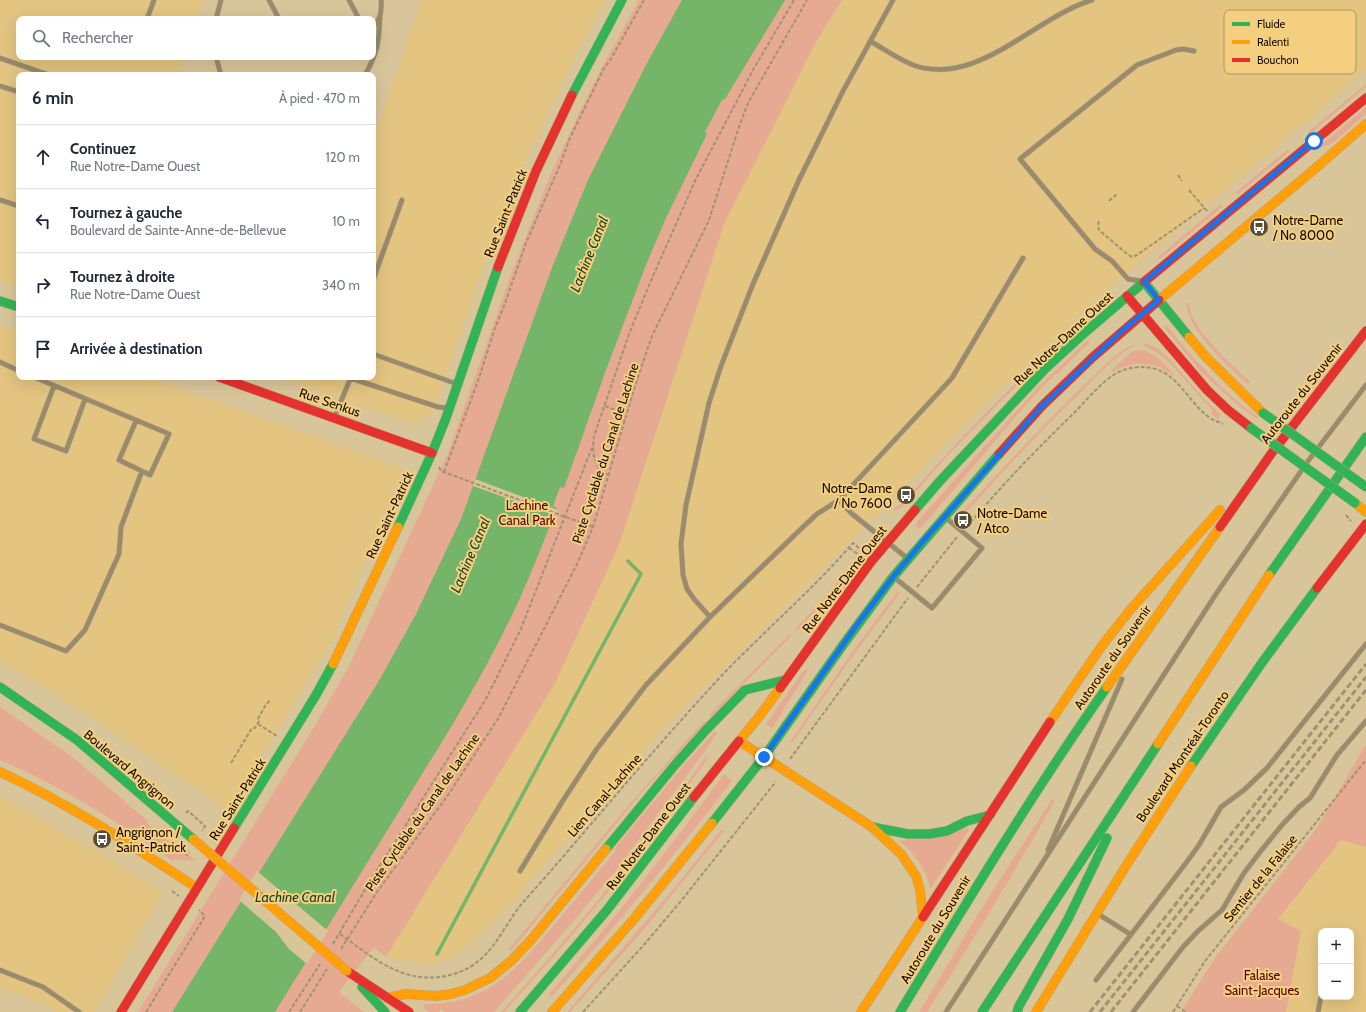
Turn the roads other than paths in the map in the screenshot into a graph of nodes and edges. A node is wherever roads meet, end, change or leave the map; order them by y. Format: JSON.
{"nodes":[{"id":1,"x":154,"y":0,"type":"edge"},
{"id":2,"x":221,"y":0,"type":"edge"},
{"id":3,"x":269,"y":0,"type":"edge"},
{"id":4,"x":349,"y":0,"type":"edge"},
{"id":5,"x":381,"y":0,"type":"edge"},
{"id":6,"x":622,"y":0,"type":"edge"},
{"id":7,"x":893,"y":0,"type":"edge"},
{"id":8,"x":1092,"y":0,"type":"edge"},
{"id":9,"x":147,"y":16,"type":"edge"},
{"id":10,"x":217,"y":16,"type":"edge"},
{"id":11,"x":277,"y":16,"type":"edge"},
{"id":12,"x":357,"y":16,"type":"edge"},
{"id":13,"x":380,"y":16,"type":"junction"},
{"id":14,"x":376,"y":24,"type":"edge"},
{"id":15,"x":870,"y":41,"type":"junction"},
{"id":16,"x":376,"y":51,"type":"edge"},
{"id":17,"x":1194,"y":51,"type":"dead end"},
{"id":18,"x":0,"y":58,"type":"edge"},
{"id":19,"x":217,"y":60,"type":"edge"},
{"id":20,"x":372,"y":60,"type":"edge"},
{"id":21,"x":41,"y":72,"type":"edge"},
{"id":22,"x":220,"y":72,"type":"edge"},
{"id":23,"x":367,"y":72,"type":"edge"},
{"id":24,"x":0,"y":86,"type":"edge"},
{"id":25,"x":16,"y":91,"type":"edge"},
{"id":26,"x":1366,"y":98,"type":"edge"},
{"id":27,"x":1366,"y":124,"type":"edge"},
{"id":28,"x":0,"y":200,"type":"edge"},
{"id":29,"x":402,"y":200,"type":"dead end"},
{"id":30,"x":16,"y":205,"type":"edge"},
{"id":31,"x":1023,"y":258,"type":"dead end"},
{"id":32,"x":376,"y":272,"type":"edge"},
{"id":33,"x":1128,"y":279,"type":"junction"},
{"id":34,"x":1144,"y":282,"type":"junction"},
{"id":35,"x":1128,"y":285,"type":"dead end"},
{"id":36,"x":1128,"y":294,"type":"junction"},
{"id":37,"x":0,"y":300,"type":"edge"},
{"id":38,"x":1159,"y":300,"type":"junction"},
{"id":39,"x":16,"y":306,"type":"edge"},
{"id":40,"x":1143,"y":313,"type":"junction"},
{"id":41,"x":1366,"y":331,"type":"edge"},
{"id":42,"x":376,"y":355,"type":"edge"},
{"id":43,"x":0,"y":362,"type":"edge"},
{"id":44,"x":16,"y":370,"type":"edge"},
{"id":45,"x":41,"y":380,"type":"edge"},
{"id":46,"x":228,"y":380,"type":"edge"},
{"id":47,"x":349,"y":380,"type":"edge"},
{"id":48,"x":356,"y":380,"type":"edge"},
{"id":49,"x":457,"y":384,"type":"junction"},
{"id":50,"x":1366,"y":385,"type":"edge"},
{"id":51,"x":54,"y":386,"type":"junction"},
{"id":52,"x":85,"y":399,"type":"junction"},
{"id":53,"x":449,"y":408,"type":"junction"},
{"id":54,"x":335,"y":417,"type":"junction"},
{"id":55,"x":136,"y":421,"type":"junction"},
{"id":56,"x":1366,"y":437,"type":"edge"},
{"id":57,"x":432,"y":453,"type":"junction"},
{"id":58,"x":1271,"y":454,"type":"junction"},
{"id":59,"x":142,"y":471,"type":"junction"},
{"id":60,"x":1366,"y":487,"type":"edge"},
{"id":61,"x":839,"y":500,"type":"junction"},
{"id":62,"x":1366,"y":512,"type":"edge"},
{"id":63,"x":945,"y":517,"type":"junction"},
{"id":64,"x":1366,"y":524,"type":"edge"},
{"id":65,"x":887,"y":542,"type":"junction"},
{"id":66,"x":909,"y":559,"type":"junction"},
{"id":67,"x":893,"y":577,"type":"junction"},
{"id":68,"x":710,"y":617,"type":"junction"},
{"id":69,"x":0,"y":625,"type":"edge"},
{"id":70,"x":1138,"y":641,"type":"junction"},
{"id":71,"x":1366,"y":644,"type":"edge"},
{"id":72,"x":1126,"y":669,"type":"dead end"},
{"id":73,"x":1123,"y":676,"type":"dead end"},
{"id":74,"x":785,"y":680,"type":"junction"},
{"id":75,"x":0,"y":687,"type":"edge"},
{"id":76,"x":1366,"y":721,"type":"edge"},
{"id":77,"x":739,"y":741,"type":"junction"},
{"id":78,"x":764,"y":757,"type":"junction"},
{"id":79,"x":0,"y":772,"type":"edge"},
{"id":80,"x":1132,"y":786,"type":"junction"},
{"id":81,"x":990,"y":815,"type":"junction"},
{"id":82,"x":872,"y":827,"type":"junction"},
{"id":83,"x":1043,"y":863,"type":"junction"},
{"id":84,"x":520,"y":871,"type":"dead end"},
{"id":85,"x":197,"y":888,"type":"junction"},
{"id":86,"x":1097,"y":913,"type":"junction"},
{"id":87,"x":923,"y":918,"type":"junction"},
{"id":88,"x":1130,"y":934,"type":"junction"},
{"id":89,"x":0,"y":970,"type":"edge"},
{"id":90,"x":347,"y":971,"type":"junction"},
{"id":91,"x":1096,"y":980,"type":"dead end"},
{"id":92,"x":387,"y":998,"type":"junction"},
{"id":93,"x":1320,"y":1000,"type":"edge"},
{"id":94,"x":79,"y":1012,"type":"edge"},
{"id":95,"x":121,"y":1012,"type":"edge"},
{"id":96,"x":385,"y":1012,"type":"edge"},
{"id":97,"x":409,"y":1012,"type":"edge"},
{"id":98,"x":520,"y":1012,"type":"edge"},
{"id":99,"x":552,"y":1012,"type":"edge"},
{"id":100,"x":861,"y":1012,"type":"edge"},
{"id":101,"x":900,"y":1012,"type":"edge"},
{"id":102,"x":946,"y":1012,"type":"edge"},
{"id":103,"x":982,"y":1012,"type":"edge"},
{"id":104,"x":1017,"y":1012,"type":"edge"},
{"id":105,"x":1036,"y":1012,"type":"edge"},
{"id":106,"x":1133,"y":1012,"type":"edge"},
{"id":107,"x":1318,"y":1012,"type":"edge"}],
"edges":[{"from":1,"to":9,"type":"lane"},
{"from":2,"to":10,"type":"lane"},
{"from":3,"to":11,"type":"lane"},
{"from":4,"to":12,"type":"lane"},
{"from":5,"to":13,"type":"lane"},
{"from":6,"to":49,"type":"main road","name":"Rue Saint-Patrick"},
{"from":7,"to":15,"type":"lane"},
{"from":8,"to":15,"type":"lane"},
{"from":13,"to":14,"type":"lane"},
{"from":13,"to":16,"type":"lane"},
{"from":15,"to":68,"type":"lane"},
{"from":17,"to":33,"type":"lane"},
{"from":18,"to":21,"type":"lane"},
{"from":19,"to":22,"type":"lane"},
{"from":20,"to":23,"type":"lane"},
{"from":24,"to":25,"type":"lane"},
{"from":26,"to":34,"type":"main road","name":"Rue Notre-Dame Ouest"},
{"from":27,"to":38,"type":"main road"},
{"from":28,"to":30,"type":"lane"},
{"from":29,"to":32,"type":"lane"},
{"from":31,"to":61,"type":"lane"},
{"from":33,"to":34,"type":"lane"},
{"from":33,"to":35,"type":"lane"},
{"from":34,"to":36,"type":"main road","name":"Rue Notre-Dame Ouest"},
{"from":34,"to":38,"type":"main road"},
{"from":36,"to":40,"type":"main road"},
{"from":36,"to":65,"type":"main road","name":"Rue Notre-Dame Ouest"},
{"from":37,"to":39,"type":"main road"},
{"from":38,"to":40,"type":"main road"},
{"from":38,"to":60,"type":"main road","bridge":true},
{"from":40,"to":62,"type":"main road","bridge":true},
{"from":40,"to":63,"type":"main road"},
{"from":41,"to":58,"type":"main road","name":"Autoroute du Souvenir"},
{"from":42,"to":49,"type":"lane"},
{"from":43,"to":44,"type":"lane"},
{"from":45,"to":51,"type":"lane"},
{"from":46,"to":54,"type":"main road","name":"Rue Senkus"},
{"from":47,"to":54,"type":"lane"},
{"from":48,"to":53,"type":"lane"},
{"from":49,"to":53,"type":"main road","name":"Rue Saint-Patrick"},
{"from":50,"to":83,"type":"lane"},
{"from":51,"to":52,"type":"lane"},
{"from":51,"to":52,"type":"lane"},
{"from":52,"to":55,"type":"lane"},
{"from":53,"to":57,"type":"main road","name":"Rue Saint-Patrick"},
{"from":54,"to":57,"type":"main road","name":"Rue Senkus"},
{"from":55,"to":59,"type":"lane"},
{"from":55,"to":59,"type":"lane"},
{"from":56,"to":80,"type":"main road"},
{"from":57,"to":85,"type":"main road","name":"Rue Saint-Patrick"},
{"from":58,"to":70,"type":"main road","name":"Autoroute du Souvenir"},
{"from":58,"to":81,"type":"main road"},
{"from":59,"to":69,"type":"lane"},
{"from":61,"to":65,"type":"lane"},
{"from":61,"to":68,"type":"lane"},
{"from":63,"to":66,"type":"main road"},
{"from":63,"to":67,"type":"lane"},
{"from":64,"to":86,"type":"main road","name":"Boulevard Montréal-Toronto"},
{"from":65,"to":66,"type":"lane"},
{"from":65,"to":74,"type":"main road","name":"Rue Notre-Dame Ouest"},
{"from":66,"to":67,"type":"main road"},
{"from":67,"to":78,"type":"main road"},
{"from":68,"to":84,"type":"lane"},
{"from":70,"to":72,"type":"lane"},
{"from":70,"to":101,"type":"main road","name":"Autoroute du Souvenir"},
{"from":71,"to":88,"type":"lane"},
{"from":73,"to":83,"type":"lane"},
{"from":74,"to":77,"type":"main road","name":"Rue Notre-Dame Ouest"},
{"from":74,"to":92,"type":"main road"},
{"from":75,"to":90,"type":"main road","name":"Boulevard Angrignon","bridge":true},
{"from":76,"to":106,"type":"lane"},
{"from":77,"to":78,"type":"main road"},
{"from":77,"to":98,"type":"main road","name":"Rue Notre-Dame Ouest"},
{"from":78,"to":82,"type":"main road"},
{"from":78,"to":99,"type":"main road"},
{"from":79,"to":85,"type":"main road"},
{"from":80,"to":103,"type":"main road"},
{"from":80,"to":104,"type":"main road"},
{"from":81,"to":82,"type":"main road"},
{"from":81,"to":87,"type":"main road"},
{"from":82,"to":87,"type":"main road"},
{"from":83,"to":102,"type":"lane"},
{"from":85,"to":95,"type":"main road","name":"Rue Saint-Patrick"},
{"from":86,"to":88,"type":"lane"},
{"from":86,"to":105,"type":"main road","name":"Boulevard Montréal-Toronto"},
{"from":87,"to":100,"type":"main road"},
{"from":88,"to":91,"type":"lane"},
{"from":89,"to":94,"type":"lane"},
{"from":90,"to":92,"type":"main road","name":"Boulevard Angrignon"},
{"from":90,"to":96,"type":"main road","name":"Boulevard Angrignon"},
{"from":92,"to":97,"type":"main road","name":"Boulevard Angrignon"},
{"from":93,"to":107,"type":"lane"}]}
